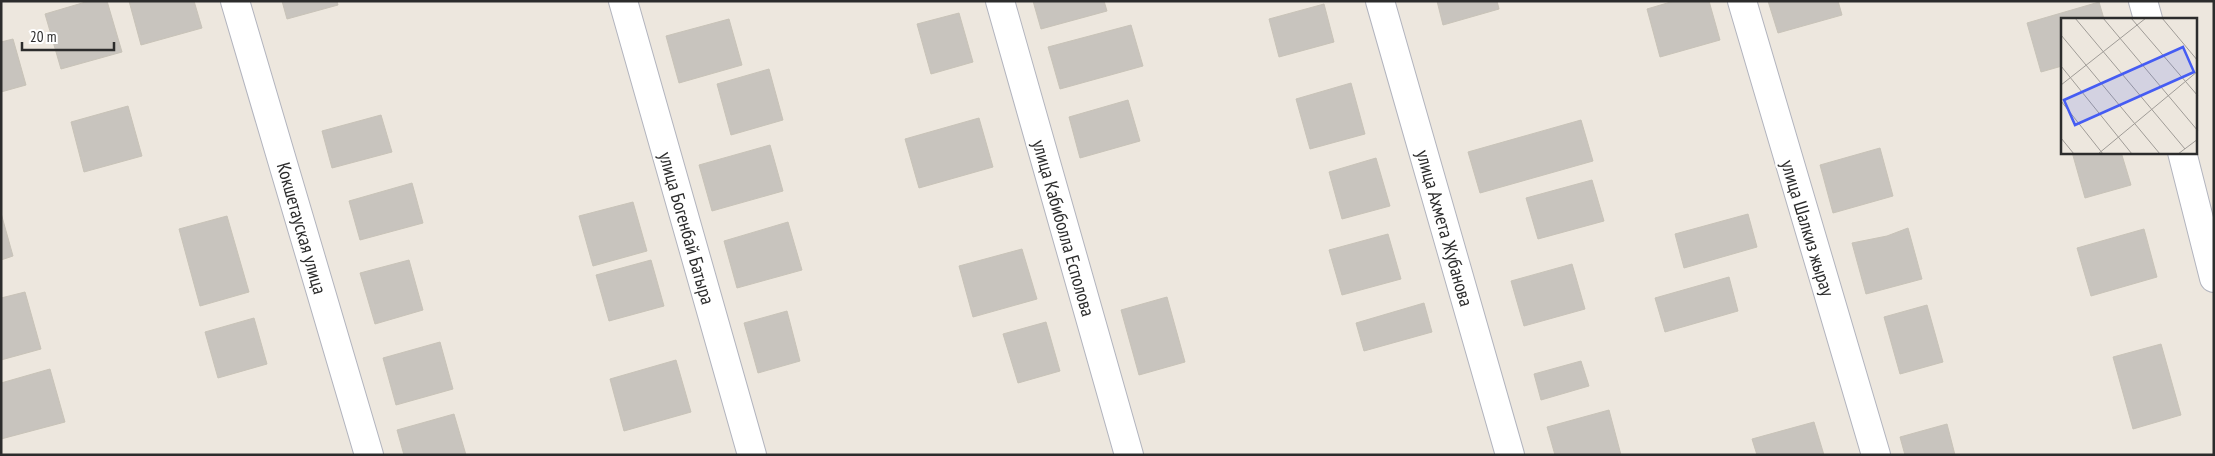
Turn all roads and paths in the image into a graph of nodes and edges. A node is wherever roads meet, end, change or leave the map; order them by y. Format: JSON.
{"nodes":[{"id":1,"x":235,"y":1,"type":"edge"},
{"id":2,"x":623,"y":1,"type":"edge"},
{"id":3,"x":1000,"y":1,"type":"edge"},
{"id":4,"x":1380,"y":1,"type":"edge"},
{"id":5,"x":1742,"y":1,"type":"edge"},
{"id":6,"x":2143,"y":1,"type":"edge"},
{"id":7,"x":2148,"y":18,"type":"edge"},
{"id":8,"x":2183,"y":154,"type":"edge"},
{"id":9,"x":2214,"y":278,"type":"edge"},
{"id":10,"x":368,"y":455,"type":"edge"},
{"id":11,"x":752,"y":455,"type":"edge"},
{"id":12,"x":1129,"y":455,"type":"edge"},
{"id":13,"x":1510,"y":455,"type":"edge"},
{"id":14,"x":1876,"y":455,"type":"edge"}],
"edges":[{"from":1,"to":10,"type":"street","name":"Кокшетауская улица"},
{"from":2,"to":11,"type":"street","name":"улица Богенбай Батыра"},
{"from":3,"to":12,"type":"street","name":"улица Кабиболла Есполова"},
{"from":4,"to":13,"type":"street","name":"улица Ахмета Жубанова"},
{"from":5,"to":14,"type":"street","name":"улица Шалкиз жырау"},
{"from":6,"to":7,"type":"street"},
{"from":8,"to":9,"type":"street"}]}
